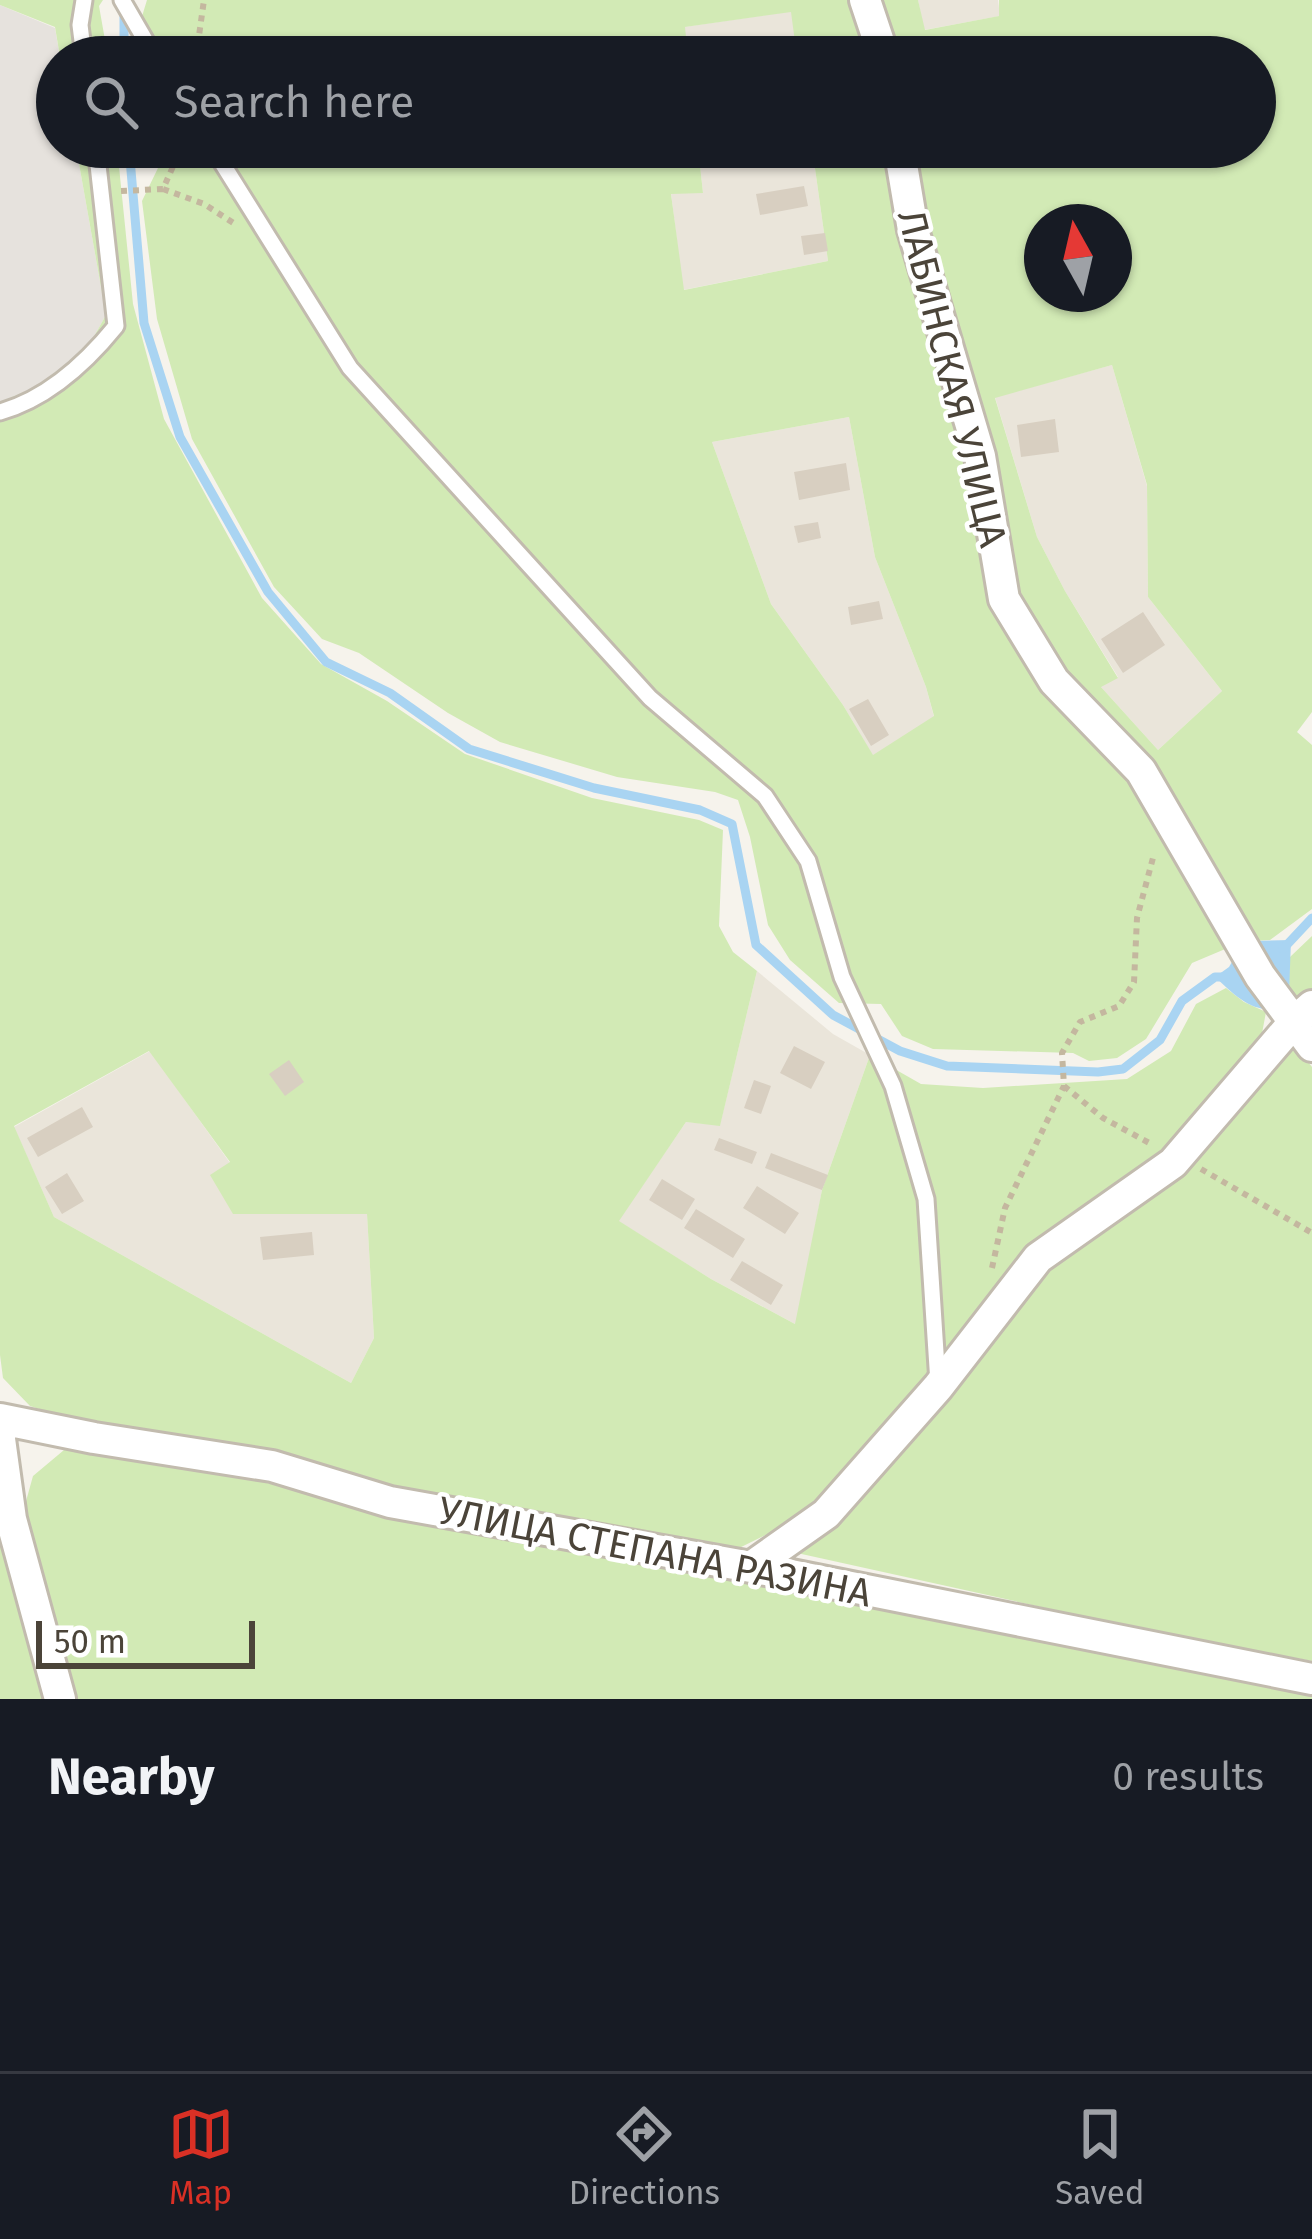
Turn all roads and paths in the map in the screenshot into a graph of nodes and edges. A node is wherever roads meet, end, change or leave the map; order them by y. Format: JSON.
{"nodes":[{"id":1,"x":85,"y":0,"type":"edge"},
{"id":2,"x":122,"y":0,"type":"edge"},
{"id":3,"x":204,"y":0,"type":"edge"},
{"id":4,"x":865,"y":0,"type":"edge"},
{"id":5,"x":81,"y":36,"type":"edge"},
{"id":6,"x":142,"y":36,"type":"edge"},
{"id":7,"x":199,"y":36,"type":"edge"},
{"id":8,"x":877,"y":36,"type":"edge"},
{"id":9,"x":98,"y":168,"type":"edge"},
{"id":10,"x":172,"y":168,"type":"edge"},
{"id":11,"x":225,"y":168,"type":"edge"},
{"id":12,"x":903,"y":168,"type":"edge"},
{"id":13,"x":163,"y":189,"type":"junction"},
{"id":14,"x":117,"y":192,"type":"dead end"},
{"id":15,"x":234,"y":224,"type":"dead end"},
{"id":16,"x":0,"y":412,"type":"edge"},
{"id":17,"x":1161,"y":806,"type":"junction"},
{"id":18,"x":1306,"y":1024,"type":"edge"},
{"id":19,"x":991,"y":1274,"type":"dead end"},
{"id":20,"x":938,"y":1387,"type":"junction"},
{"id":21,"x":0,"y":1419,"type":"edge"},
{"id":22,"x":0,"y":1439,"type":"edge"},
{"id":23,"x":751,"y":1567,"type":"junction"},
{"id":24,"x":1312,"y":1679,"type":"edge"},
{"id":25,"x":60,"y":1699,"type":"edge"}],
"edges":[{"from":1,"to":5,"type":"lane"},
{"from":2,"to":6,"type":"lane"},
{"from":3,"to":7,"type":"path"},
{"from":4,"to":8,"type":"street"},
{"from":9,"to":16,"type":"lane"},
{"from":10,"to":13,"type":"path"},
{"from":11,"to":20,"type":"lane"},
{"from":12,"to":17,"type":"street","name":"ЛАБИНСКАЯ УЛИЦА"},
{"from":13,"to":14,"type":"path"},
{"from":13,"to":15,"type":"path"},
{"from":17,"to":18,"type":"street","name":"ЛАБИНСКАЯ УЛИЦА"},
{"from":17,"to":19,"type":"path"},
{"from":18,"to":20,"type":"street","name":"ЛАБИНСКАЯ УЛИЦА"},
{"from":20,"to":23,"type":"street","name":"ЛАБИНСКАЯ УЛИЦА"},
{"from":21,"to":23,"type":"street","name":"УЛИЦА СТЕПАНА РАЗИНА"},
{"from":22,"to":25,"type":"street"},
{"from":23,"to":24,"type":"street","name":"УЛИЦА СТЕПАНА РАЗИНА"}]}
